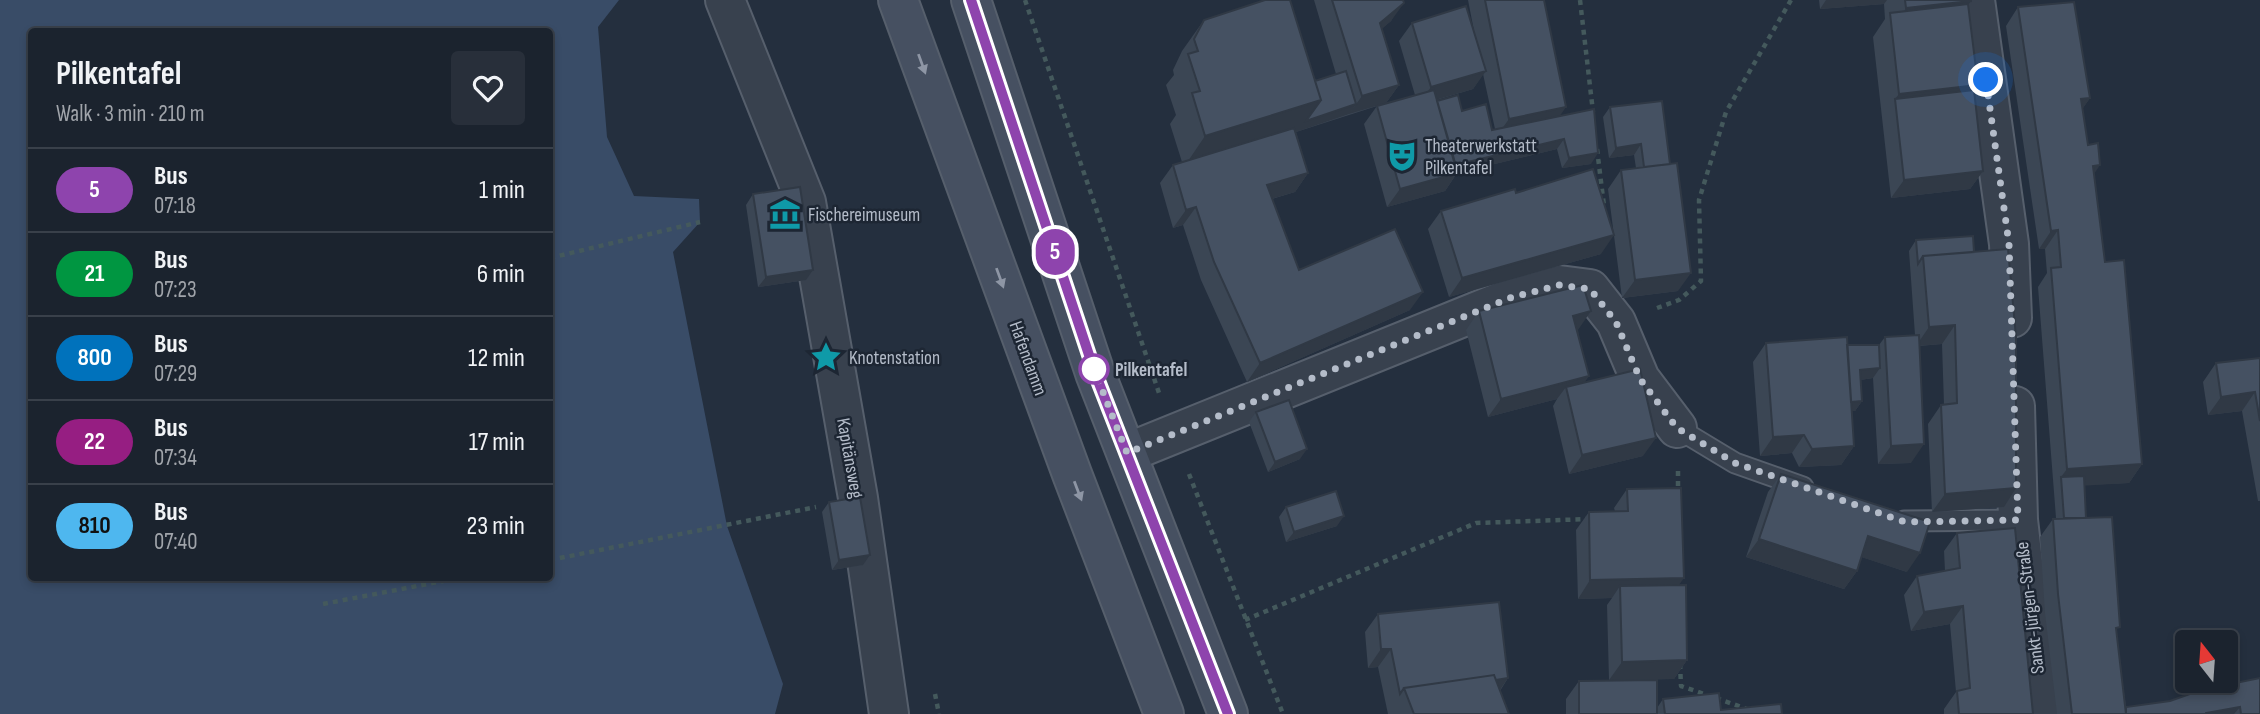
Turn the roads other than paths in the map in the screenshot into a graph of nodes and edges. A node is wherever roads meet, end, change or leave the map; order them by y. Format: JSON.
{"nodes":[{"id":1,"x":725,"y":0,"type":"edge"},
{"id":2,"x":898,"y":0,"type":"edge"},
{"id":3,"x":971,"y":0,"type":"edge"},
{"id":4,"x":1975,"y":0,"type":"edge"},
{"id":5,"x":1677,"y":428,"type":"joint"},
{"id":6,"x":1127,"y":453,"type":"junction"},
{"id":7,"x":1826,"y":495,"type":"edge"},
{"id":8,"x":1892,"y":517,"type":"edge"},
{"id":9,"x":2018,"y":520,"type":"junction"},
{"id":10,"x":888,"y":714,"type":"edge"},
{"id":11,"x":1164,"y":714,"type":"edge"},
{"id":12,"x":1228,"y":714,"type":"edge"},
{"id":13,"x":2042,"y":714,"type":"edge"}],
"edges":[{"from":1,"to":10,"type":"street","name":"Kapitänsweg"},
{"from":2,"to":11,"type":"main road","name":"Hafendamm","one_way":true},
{"from":3,"to":6,"type":"main road"},
{"from":4,"to":9,"type":"street","name":"Sankt-Jürgen-Straße"},
{"from":5,"to":6,"type":"street"},
{"from":5,"to":7,"type":"lane"},
{"from":6,"to":12,"type":"main road"},
{"from":8,"to":9,"type":"lane"},
{"from":9,"to":13,"type":"street","name":"Sankt-Jürgen-Straße"}]}
